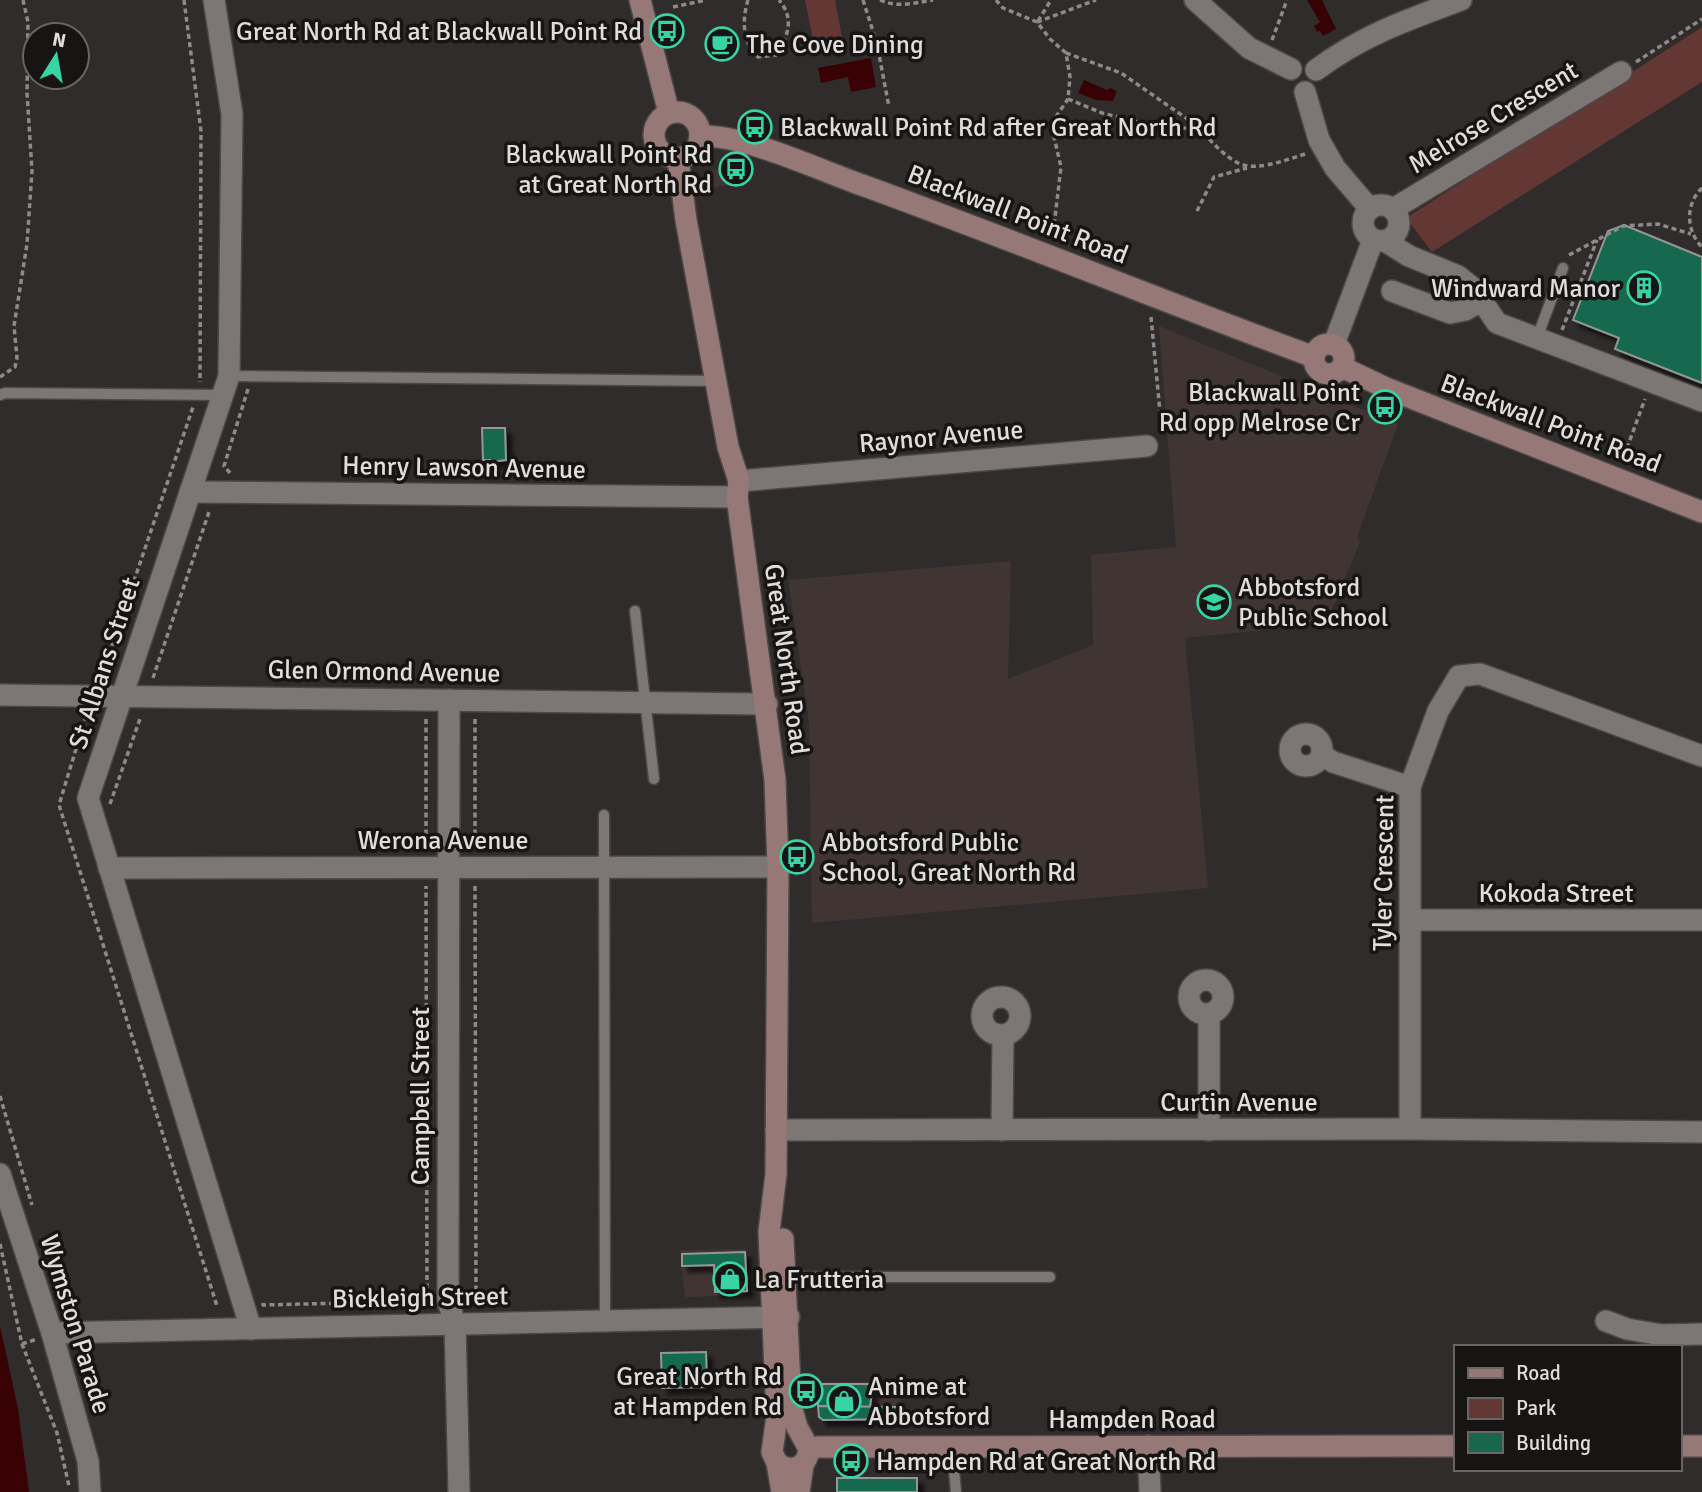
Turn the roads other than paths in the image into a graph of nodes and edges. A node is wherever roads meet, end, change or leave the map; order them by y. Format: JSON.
{"nodes":[{"id":1,"x":214,"y":0,"type":"edge"},
{"id":2,"x":640,"y":0,"type":"edge"},
{"id":3,"x":1195,"y":0,"type":"edge"},
{"id":4,"x":1461,"y":0,"type":"edge"},
{"id":5,"x":1291,"y":69,"type":"junction"},
{"id":6,"x":1316,"y":69,"type":"junction"},
{"id":7,"x":1621,"y":72,"type":"road end"},
{"id":8,"x":1304,"y":92,"type":"junction"},
{"id":9,"x":669,"y":113,"type":"junction"},
{"id":10,"x":700,"y":136,"type":"junction"},
{"id":11,"x":678,"y":159,"type":"junction"},
{"id":12,"x":1370,"y":209,"type":"junction"},
{"id":13,"x":1392,"y":209,"type":"junction"},
{"id":14,"x":1379,"y":240,"type":"junction"},
{"id":15,"x":1563,"y":263,"type":"road end"},
{"id":16,"x":1392,"y":291,"type":"dead end"},
{"id":17,"x":1480,"y":301,"type":"junction"},
{"id":18,"x":1546,"y":342,"type":"junction"},
{"id":19,"x":1334,"y":344,"type":"junction"},
{"id":20,"x":1314,"y":357,"type":"junction"},
{"id":21,"x":1342,"y":367,"type":"junction"},
{"id":22,"x":718,"y":381,"type":"junction"},
{"id":23,"x":225,"y":386,"type":"junction"},
{"id":24,"x":0,"y":395,"type":"edge"},
{"id":25,"x":1702,"y":401,"type":"edge"},
{"id":26,"x":1147,"y":446,"type":"road end"},
{"id":27,"x":738,"y":489,"type":"junction"},
{"id":28,"x":190,"y":492,"type":"junction"},
{"id":29,"x":1702,"y":512,"type":"edge"},
{"id":30,"x":635,"y":611,"type":"dead end"},
{"id":31,"x":0,"y":695,"type":"edge"},
{"id":32,"x":122,"y":696,"type":"junction"},
{"id":33,"x":449,"y":700,"type":"junction"},
{"id":34,"x":645,"y":702,"type":"junction"},
{"id":35,"x":766,"y":704,"type":"junction"},
{"id":36,"x":1322,"y":755,"type":"dead end"},
{"id":37,"x":1702,"y":756,"type":"edge"},
{"id":38,"x":654,"y":779,"type":"dead end"},
{"id":39,"x":1410,"y":787,"type":"junction"},
{"id":40,"x":604,"y":815,"type":"dead end"},
{"id":41,"x":604,"y":867,"type":"junction"},
{"id":42,"x":778,"y":867,"type":"junction"},
{"id":43,"x":109,"y":868,"type":"junction"},
{"id":44,"x":448,"y":868,"type":"junction"},
{"id":45,"x":1411,"y":920,"type":"junction"},
{"id":46,"x":1702,"y":920,"type":"edge"},
{"id":47,"x":1209,"y":1014,"type":"dead end"},
{"id":48,"x":1003,"y":1035,"type":"dead end"},
{"id":49,"x":776,"y":1129,"type":"junction"},
{"id":50,"x":1410,"y":1129,"type":"junction"},
{"id":51,"x":1002,"y":1130,"type":"junction"},
{"id":52,"x":1209,"y":1130,"type":"junction"},
{"id":53,"x":1702,"y":1132,"type":"edge"},
{"id":54,"x":0,"y":1174,"type":"edge"},
{"id":55,"x":778,"y":1277,"type":"junction"},
{"id":56,"x":1050,"y":1277,"type":"dead end"},
{"id":57,"x":780,"y":1317,"type":"junction"},
{"id":58,"x":605,"y":1321,"type":"junction"},
{"id":59,"x":1606,"y":1321,"type":"dead end"},
{"id":60,"x":454,"y":1324,"type":"junction"},
{"id":61,"x":251,"y":1329,"type":"junction"},
{"id":62,"x":52,"y":1333,"type":"junction"},
{"id":63,"x":1702,"y":1334,"type":"edge"},
{"id":64,"x":1662,"y":1341,"type":"edge"},
{"id":65,"x":775,"y":1441,"type":"junction"},
{"id":66,"x":1148,"y":1446,"type":"junction"},
{"id":67,"x":1454,"y":1446,"type":"edge"},
{"id":68,"x":1681,"y":1446,"type":"edge"},
{"id":69,"x":1702,"y":1446,"type":"edge"},
{"id":70,"x":952,"y":1448,"type":"junction"},
{"id":71,"x":805,"y":1450,"type":"junction"},
{"id":72,"x":777,"y":1463,"type":"junction"},
{"id":73,"x":90,"y":1492,"type":"edge"},
{"id":74,"x":459,"y":1492,"type":"edge"},
{"id":75,"x":782,"y":1492,"type":"edge"},
{"id":76,"x":799,"y":1492,"type":"edge"},
{"id":77,"x":956,"y":1492,"type":"edge"},
{"id":78,"x":1150,"y":1492,"type":"edge"}],
"edges":[{"from":1,"to":23,"type":"street","name":"St Albans Street"},
{"from":2,"to":9,"type":"main road"},
{"from":3,"to":5,"type":"street"},
{"from":4,"to":6,"type":"street"},
{"from":5,"to":6,"type":"street"},
{"from":5,"to":8,"type":"street"},
{"from":6,"to":8,"type":"street"},
{"from":7,"to":13,"type":"street","name":"Melrose Crescent"},
{"from":8,"to":12,"type":"street"},
{"from":9,"to":10,"type":"main road"},
{"from":9,"to":11,"type":"main road"},
{"from":10,"to":11,"type":"main road"},
{"from":10,"to":20,"type":"main road","name":"Blackwall Point Road"},
{"from":11,"to":22,"type":"main road","name":"Great North Road"},
{"from":12,"to":13,"type":"street"},
{"from":12,"to":14,"type":"street"},
{"from":13,"to":14,"type":"street"},
{"from":14,"to":17,"type":"street"},
{"from":14,"to":19,"type":"street"},
{"from":15,"to":18,"type":"lane"},
{"from":16,"to":17,"type":"street"},
{"from":17,"to":18,"type":"street"},
{"from":18,"to":25,"type":"street"},
{"from":19,"to":20,"type":"main road"},
{"from":19,"to":21,"type":"main road"},
{"from":20,"to":21,"type":"main road"},
{"from":21,"to":29,"type":"main road","name":"Blackwall Point Road"},
{"from":22,"to":23,"type":"lane"},
{"from":22,"to":27,"type":"main road","name":"Great North Road"},
{"from":23,"to":24,"type":"lane"},
{"from":23,"to":28,"type":"street","name":"St Albans Street"},
{"from":26,"to":27,"type":"street","name":"Raynor Avenue"},
{"from":27,"to":28,"type":"street","name":"Henry Lawson Avenue"},
{"from":27,"to":35,"type":"main road","name":"Great North Road"},
{"from":28,"to":32,"type":"street","name":"St Albans Street"},
{"from":30,"to":34,"type":"lane"},
{"from":31,"to":32,"type":"street","name":"Glen Ormond Avenue"},
{"from":32,"to":33,"type":"street","name":"Glen Ormond Avenue"},
{"from":32,"to":43,"type":"street","name":"St Albans Street"},
{"from":33,"to":34,"type":"street","name":"Glen Ormond Avenue"},
{"from":33,"to":44,"type":"street","name":"Campbell Street"},
{"from":34,"to":35,"type":"street","name":"Glen Ormond Avenue"},
{"from":34,"to":38,"type":"lane"},
{"from":35,"to":42,"type":"main road","name":"Great North Road"},
{"from":36,"to":39,"type":"street"},
{"from":37,"to":39,"type":"street","name":"Tyler Crescent"},
{"from":39,"to":45,"type":"street","name":"Tyler Crescent"},
{"from":40,"to":41,"type":"lane"},
{"from":41,"to":42,"type":"street","name":"Werona Avenue"},
{"from":41,"to":44,"type":"street","name":"Werona Avenue"},
{"from":41,"to":58,"type":"lane"},
{"from":42,"to":49,"type":"main road","name":"Great North Road"},
{"from":43,"to":44,"type":"street","name":"Werona Avenue"},
{"from":43,"to":61,"type":"street","name":"St Albans Street"},
{"from":44,"to":60,"type":"street","name":"Campbell Street"},
{"from":45,"to":46,"type":"street","name":"Kokoda Street"},
{"from":45,"to":50,"type":"street","name":"Tyler Crescent"},
{"from":47,"to":52,"type":"street"},
{"from":48,"to":51,"type":"street"},
{"from":49,"to":51,"type":"street","name":"Curtin Avenue"},
{"from":49,"to":55,"type":"main road","name":"Great North Road"},
{"from":50,"to":52,"type":"street","name":"Curtin Avenue"},
{"from":50,"to":53,"type":"street","name":"Curtin Avenue"},
{"from":51,"to":52,"type":"street","name":"Curtin Avenue"},
{"from":54,"to":62,"type":"street","name":"Wymston Parade"},
{"from":55,"to":56,"type":"lane"},
{"from":55,"to":57,"type":"main road","name":"Great North Road"},
{"from":57,"to":58,"type":"street","name":"Bickleigh Street"},
{"from":57,"to":65,"type":"main road","name":"Great North Road"},
{"from":57,"to":71,"type":"main road","name":"Great North Road"},
{"from":58,"to":60,"type":"street","name":"Bickleigh Street"},
{"from":59,"to":64,"type":"street"},
{"from":60,"to":61,"type":"street","name":"Bickleigh Street"},
{"from":60,"to":74,"type":"street","name":"Campbell Street"},
{"from":61,"to":62,"type":"street","name":"Bickleigh Street"},
{"from":62,"to":73,"type":"street","name":"Wymston Parade"},
{"from":63,"to":64,"type":"street"},
{"from":65,"to":71,"type":"main road"},
{"from":65,"to":72,"type":"main road"},
{"from":66,"to":67,"type":"main road","name":"Hampden Road"},
{"from":66,"to":70,"type":"main road","name":"Hampden Road"},
{"from":66,"to":78,"type":"street"},
{"from":68,"to":69,"type":"main road"},
{"from":70,"to":71,"type":"main road","name":"Hampden Road"},
{"from":70,"to":77,"type":"lane"},
{"from":71,"to":72,"type":"main road"},
{"from":71,"to":76,"type":"main road","name":"Great North Road"},
{"from":72,"to":75,"type":"main road"}]}
